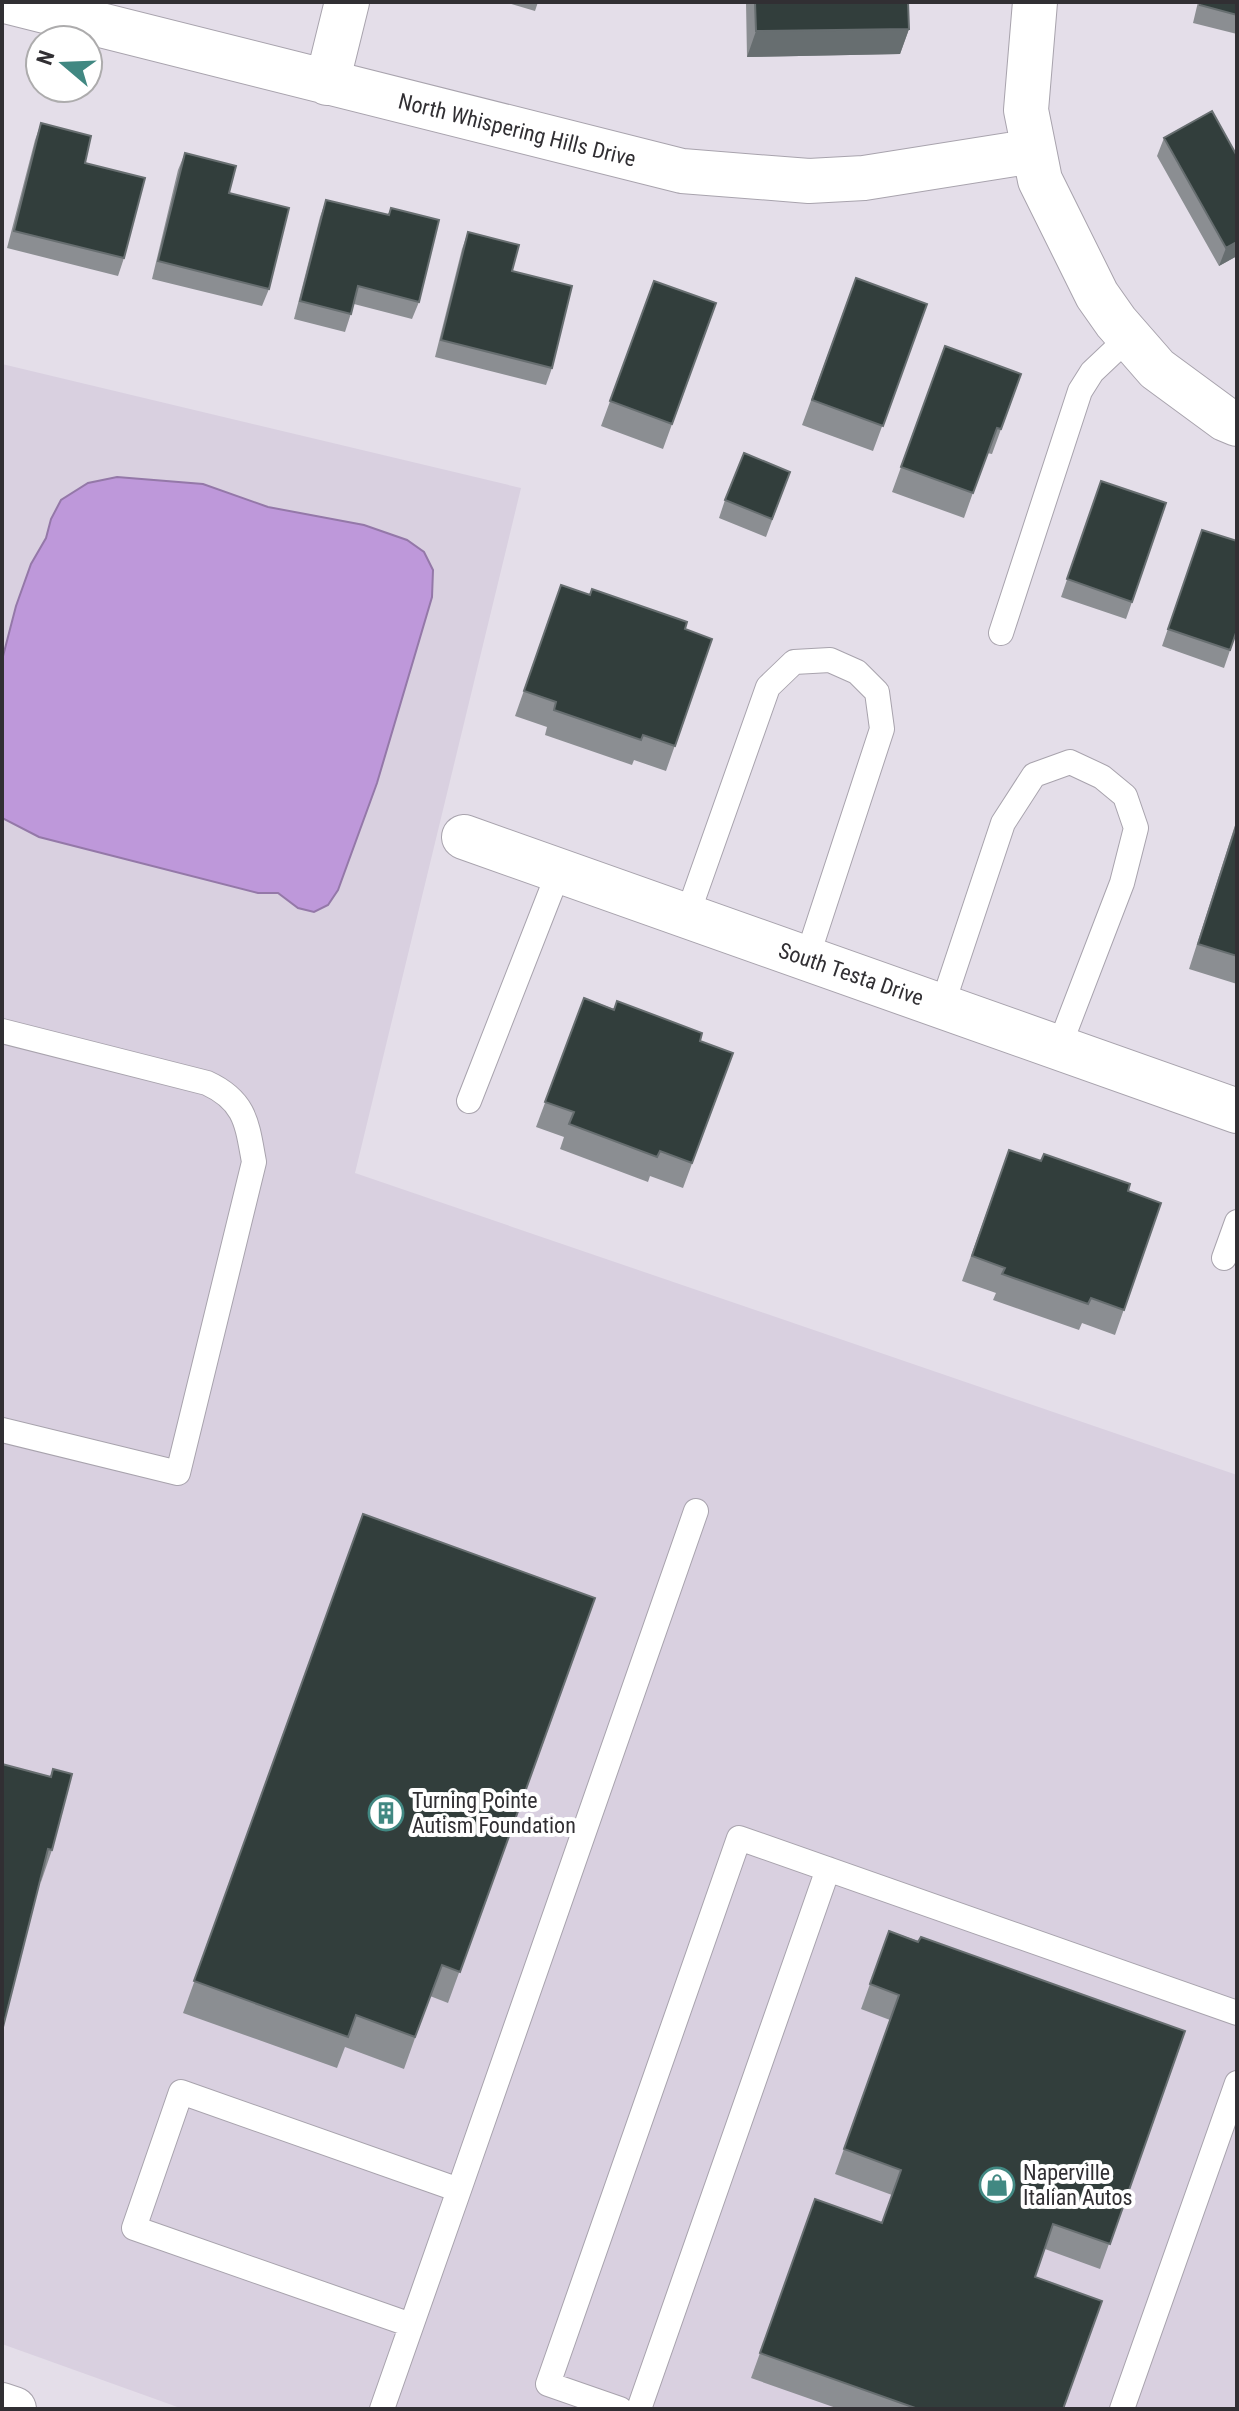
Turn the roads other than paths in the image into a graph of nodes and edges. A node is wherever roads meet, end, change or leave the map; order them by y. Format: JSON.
{"nodes":[{"id":1,"x":9,"y":2,"type":"edge"},
{"id":2,"x":347,"y":2,"type":"edge"},
{"id":3,"x":1035,"y":2,"type":"edge"},
{"id":4,"x":327,"y":83,"type":"junction"},
{"id":5,"x":1034,"y":151,"type":"junction"},
{"id":6,"x":1129,"y":337,"type":"junction"},
{"id":7,"x":1237,"y":424,"type":"edge"},
{"id":8,"x":1001,"y":633,"type":"dead end"},
{"id":9,"x":464,"y":837,"type":"dead end"},
{"id":10,"x":559,"y":871,"type":"junction"},
{"id":11,"x":687,"y":916,"type":"junction"},
{"id":12,"x":807,"y":958,"type":"junction"},
{"id":13,"x":942,"y":1006,"type":"junction"},
{"id":14,"x":2,"y":1031,"type":"edge"},
{"id":15,"x":1059,"y":1047,"type":"junction"},
{"id":16,"x":469,"y":1101,"type":"dead end"},
{"id":17,"x":1237,"y":1111,"type":"edge"},
{"id":18,"x":1237,"y":1222,"type":"edge"},
{"id":19,"x":1224,"y":1258,"type":"dead end"},
{"id":20,"x":2,"y":1430,"type":"edge"},
{"id":21,"x":696,"y":1511,"type":"dead end"},
{"id":22,"x":828,"y":1869,"type":"junction"},
{"id":23,"x":1237,"y":2013,"type":"edge"},
{"id":24,"x":1237,"y":2083,"type":"edge"},
{"id":25,"x":459,"y":2190,"type":"junction"},
{"id":26,"x":411,"y":2325,"type":"junction"},
{"id":27,"x":2,"y":2405,"type":"edge"},
{"id":28,"x":14,"y":2409,"type":"edge"},
{"id":29,"x":382,"y":2409,"type":"edge"},
{"id":30,"x":620,"y":2409,"type":"edge"},
{"id":31,"x":639,"y":2409,"type":"edge"},
{"id":32,"x":1122,"y":2409,"type":"edge"}],
"edges":[{"from":1,"to":4,"type":"street","name":"North Whispering Hills Drive"},
{"from":2,"to":4,"type":"street"},
{"from":3,"to":5,"type":"street"},
{"from":4,"to":5,"type":"street","name":"North Whispering Hills Drive"},
{"from":5,"to":6,"type":"street"},
{"from":6,"to":7,"type":"street"},
{"from":6,"to":8,"type":"lane"},
{"from":9,"to":10,"type":"street","name":"South Testa Drive"},
{"from":10,"to":11,"type":"street","name":"South Testa Drive"},
{"from":10,"to":16,"type":"lane"},
{"from":11,"to":12,"type":"street","name":"South Testa Drive"},
{"from":11,"to":12,"type":"lane"},
{"from":12,"to":13,"type":"street","name":"South Testa Drive"},
{"from":13,"to":15,"type":"street","name":"South Testa Drive"},
{"from":13,"to":15,"type":"lane"},
{"from":14,"to":20,"type":"lane"},
{"from":15,"to":17,"type":"street","name":"South Testa Drive"},
{"from":18,"to":19,"type":"lane"},
{"from":21,"to":25,"type":"lane"},
{"from":22,"to":23,"type":"lane"},
{"from":22,"to":30,"type":"lane"},
{"from":22,"to":31,"type":"lane"},
{"from":24,"to":32,"type":"lane"},
{"from":25,"to":26,"type":"lane"},
{"from":25,"to":26,"type":"lane"},
{"from":26,"to":29,"type":"lane"},
{"from":27,"to":28,"type":"street"}]}
